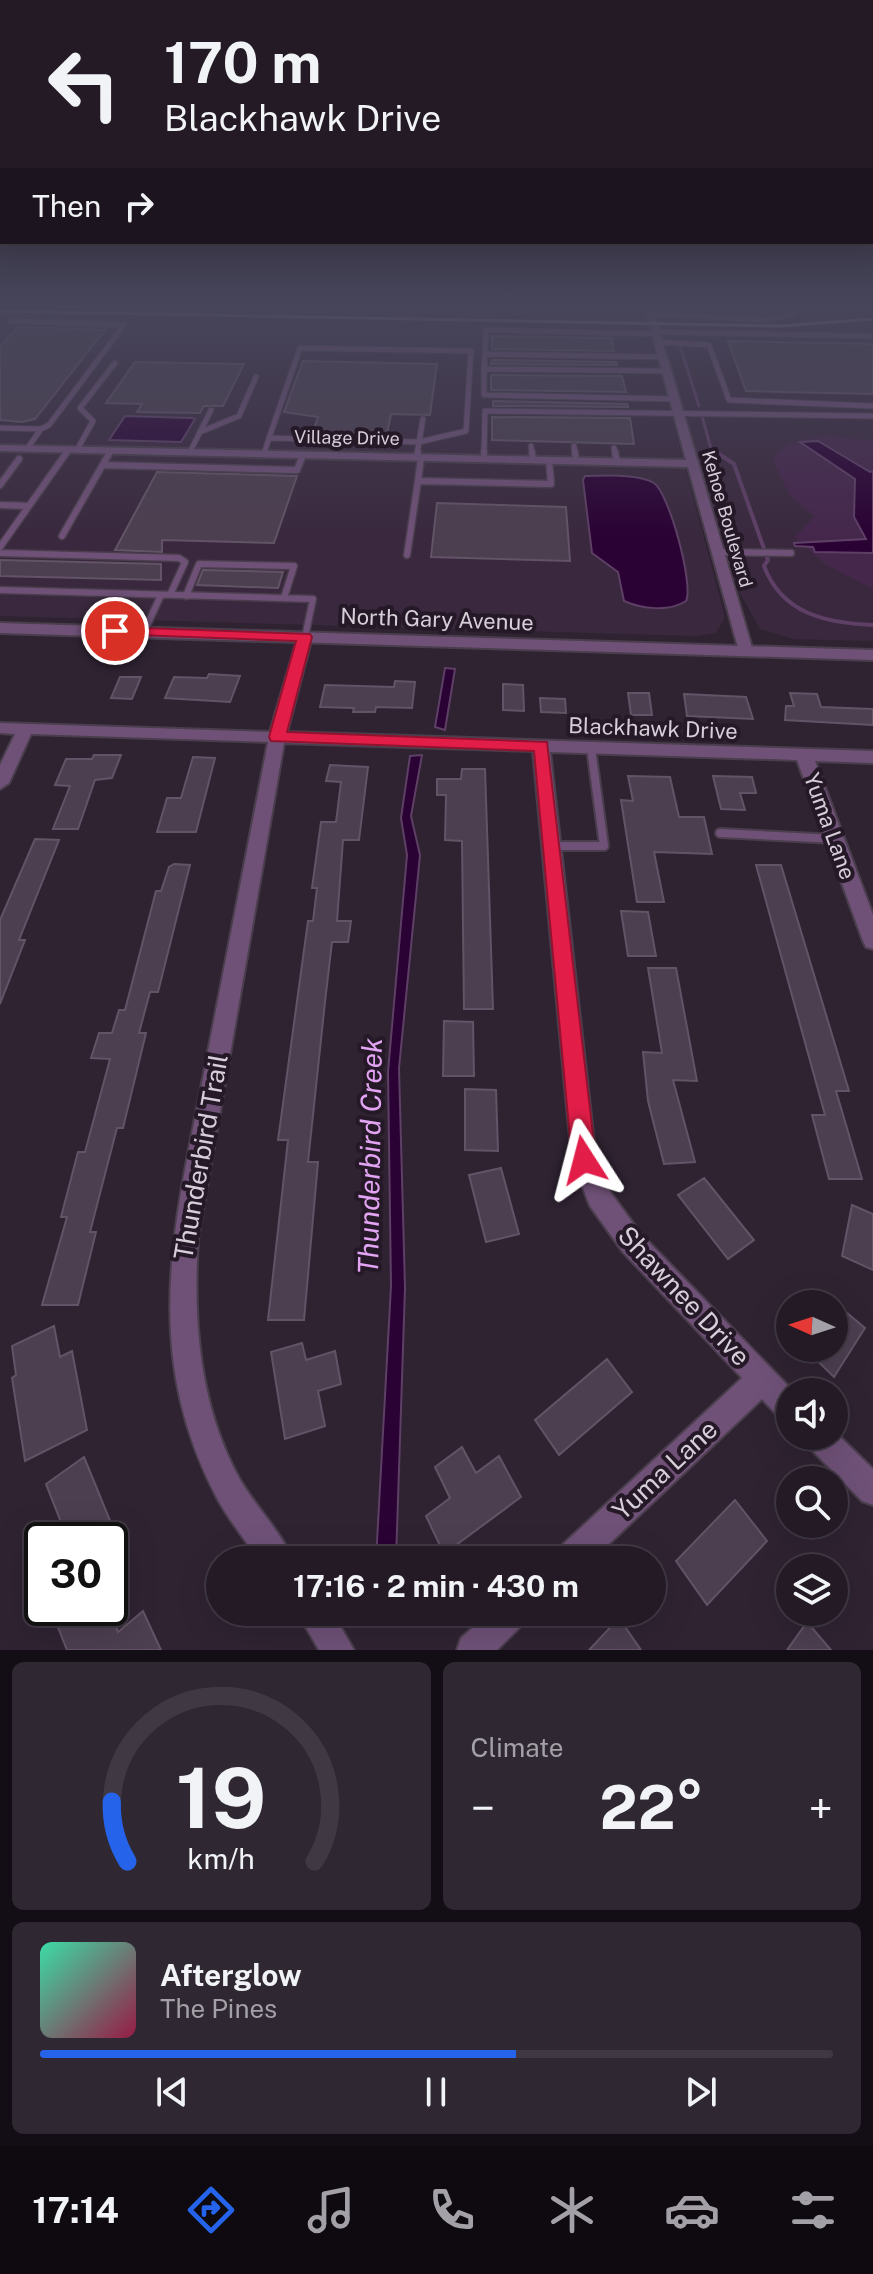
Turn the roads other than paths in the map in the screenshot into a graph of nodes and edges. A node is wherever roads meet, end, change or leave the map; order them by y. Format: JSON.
{"nodes":[{"id":1,"x":80,"y":382,"type":"edge"},
{"id":2,"x":100,"y":382,"type":"edge"},
{"id":3,"x":254,"y":382,"type":"edge"},
{"id":4,"x":288,"y":382,"type":"edge"},
{"id":5,"x":470,"y":382,"type":"edge"},
{"id":6,"x":484,"y":382,"type":"edge"},
{"id":7,"x":670,"y":382,"type":"edge"},
{"id":8,"x":722,"y":382,"type":"edge"},
{"id":9,"x":675,"y":399,"type":"junction"},
{"id":10,"x":729,"y":400,"type":"junction"},
{"id":11,"x":873,"y":406,"type":"edge"},
{"id":12,"x":211,"y":410,"type":"dead end"},
{"id":13,"x":735,"y":413,"type":"junction"},
{"id":14,"x":679,"y":414,"type":"junction"},
{"id":15,"x":873,"y":416,"type":"edge"},
{"id":16,"x":423,"y":419,"type":"dead end"},
{"id":17,"x":0,"y":428,"type":"edge"},
{"id":18,"x":41,"y":429,"type":"junction"},
{"id":19,"x":200,"y":432,"type":"junction"},
{"id":20,"x":269,"y":438,"type":"junction"},
{"id":21,"x":419,"y":442,"type":"junction"},
{"id":22,"x":531,"y":446,"type":"dead end"},
{"id":23,"x":574,"y":446,"type":"dead end"},
{"id":24,"x":0,"y":448,"type":"edge"},
{"id":25,"x":614,"y":448,"type":"dead end"},
{"id":26,"x":73,"y":450,"type":"junction"},
{"id":27,"x":111,"y":451,"type":"junction"},
{"id":28,"x":190,"y":452,"type":"junction"},
{"id":29,"x":23,"y":454,"type":"junction"},
{"id":30,"x":264,"y":454,"type":"junction"},
{"id":31,"x":303,"y":455,"type":"junction"},
{"id":32,"x":419,"y":458,"type":"junction"},
{"id":33,"x":484,"y":459,"type":"junction"},
{"id":34,"x":533,"y":460,"type":"junction"},
{"id":35,"x":549,"y":460,"type":"junction"},
{"id":36,"x":576,"y":461,"type":"junction"},
{"id":37,"x":617,"y":462,"type":"junction"},
{"id":38,"x":693,"y":464,"type":"junction"},
{"id":39,"x":103,"y":465,"type":"junction"},
{"id":40,"x":418,"y":481,"type":"junction"},
{"id":41,"x":0,"y":485,"type":"edge"},
{"id":42,"x":0,"y":505,"type":"edge"},
{"id":43,"x":29,"y":506,"type":"junction"},
{"id":44,"x":62,"y":536,"type":"dead end"},
{"id":45,"x":0,"y":550,"type":"edge"},
{"id":46,"x":718,"y":552,"type":"junction"},
{"id":47,"x":791,"y":553,"type":"dead end"},
{"id":48,"x":407,"y":555,"type":"dead end"},
{"id":49,"x":0,"y":590,"type":"edge"},
{"id":50,"x":166,"y":595,"type":"junction"},
{"id":51,"x":186,"y":596,"type":"junction"},
{"id":52,"x":284,"y":598,"type":"junction"},
{"id":53,"x":0,"y":628,"type":"edge"},
{"id":54,"x":144,"y":632,"type":"junction"},
{"id":55,"x":305,"y":637,"type":"junction"},
{"id":56,"x":746,"y":651,"type":"junction"},
{"id":57,"x":873,"y":655,"type":"edge"},
{"id":58,"x":0,"y":728,"type":"edge"},
{"id":59,"x":25,"y":729,"type":"junction"},
{"id":60,"x":277,"y":737,"type":"junction"},
{"id":61,"x":541,"y":746,"type":"junction"},
{"id":62,"x":591,"y":748,"type":"junction"},
{"id":63,"x":804,"y":755,"type":"junction"},
{"id":64,"x":873,"y":757,"type":"edge"},
{"id":65,"x":0,"y":783,"type":"edge"},
{"id":66,"x":720,"y":833,"type":"dead end"},
{"id":67,"x":835,"y":839,"type":"junction"},
{"id":68,"x":551,"y":846,"type":"junction"},
{"id":69,"x":873,"y":941,"type":"edge"},
{"id":70,"x":761,"y":1380,"type":"junction"},
{"id":71,"x":776,"y":1394,"type":"edge"},
{"id":72,"x":832,"y":1450,"type":"edge"},
{"id":73,"x":873,"y":1490,"type":"edge"},
{"id":74,"x":268,"y":1546,"type":"edge"},
{"id":75,"x":584,"y":1546,"type":"edge"},
{"id":76,"x":322,"y":1626,"type":"edge"},
{"id":77,"x":498,"y":1626,"type":"edge"},
{"id":78,"x":338,"y":1650,"type":"edge"},
{"id":79,"x":473,"y":1650,"type":"edge"}],
"edges":[{"from":1,"to":18,"type":"lane"},
{"from":2,"to":26,"type":"lane"},
{"from":3,"to":19,"type":"lane"},
{"from":4,"to":20,"type":"lane"},
{"from":5,"to":21,"type":"lane"},
{"from":6,"to":9,"type":"lane"},
{"from":7,"to":9,"type":"street","name":"Kehoe Boulevard"},
{"from":8,"to":10,"type":"lane"},
{"from":9,"to":14,"type":"street","name":"Kehoe Boulevard"},
{"from":10,"to":11,"type":"lane"},
{"from":10,"to":13,"type":"lane"},
{"from":12,"to":19,"type":"lane"},
{"from":13,"to":14,"type":"lane"},
{"from":13,"to":15,"type":"lane"},
{"from":14,"to":33,"type":"lane"},
{"from":14,"to":38,"type":"street","name":"Kehoe Boulevard"},
{"from":16,"to":21,"type":"lane"},
{"from":17,"to":18,"type":"lane"},
{"from":18,"to":29,"type":"lane"},
{"from":19,"to":28,"type":"lane"},
{"from":20,"to":21,"type":"lane"},
{"from":20,"to":30,"type":"lane"},
{"from":21,"to":32,"type":"lane"},
{"from":22,"to":34,"type":"lane"},
{"from":23,"to":36,"type":"lane"},
{"from":24,"to":29,"type":"street","name":"Village Drive"},
{"from":25,"to":37,"type":"lane"},
{"from":26,"to":27,"type":"street","name":"Village Drive"},
{"from":26,"to":29,"type":"street","name":"Village Drive"},
{"from":26,"to":43,"type":"lane"},
{"from":27,"to":28,"type":"street","name":"Village Drive"},
{"from":27,"to":39,"type":"lane"},
{"from":28,"to":30,"type":"street","name":"Village Drive"},
{"from":29,"to":41,"type":"lane"},
{"from":30,"to":31,"type":"street","name":"Village Drive"},
{"from":31,"to":32,"type":"street","name":"Village Drive"},
{"from":31,"to":39,"type":"lane"},
{"from":32,"to":33,"type":"street","name":"Village Drive"},
{"from":32,"to":40,"type":"lane"},
{"from":33,"to":34,"type":"street","name":"Village Drive"},
{"from":34,"to":35,"type":"street","name":"Village Drive"},
{"from":35,"to":36,"type":"street","name":"Village Drive"},
{"from":35,"to":40,"type":"lane"},
{"from":36,"to":37,"type":"street","name":"Village Drive"},
{"from":37,"to":38,"type":"street","name":"Village Drive"},
{"from":38,"to":46,"type":"street","name":"Kehoe Boulevard"},
{"from":39,"to":44,"type":"lane"},
{"from":40,"to":48,"type":"lane"},
{"from":42,"to":43,"type":"lane"},
{"from":43,"to":45,"type":"lane"},
{"from":45,"to":50,"type":"lane"},
{"from":46,"to":47,"type":"lane"},
{"from":46,"to":56,"type":"street","name":"Kehoe Boulevard"},
{"from":49,"to":50,"type":"lane"},
{"from":50,"to":51,"type":"lane"},
{"from":50,"to":54,"type":"lane"},
{"from":51,"to":52,"type":"lane"},
{"from":51,"to":52,"type":"lane"},
{"from":52,"to":55,"type":"lane"},
{"from":53,"to":54,"type":"street","name":"North Gary Avenue"},
{"from":54,"to":55,"type":"street","name":"North Gary Avenue"},
{"from":55,"to":56,"type":"street","name":"North Gary Avenue"},
{"from":55,"to":60,"type":"street","name":"Thunderbird Trail"},
{"from":56,"to":57,"type":"street","name":"North Gary Avenue"},
{"from":58,"to":59,"type":"street","name":"Blackhawk Drive"},
{"from":59,"to":60,"type":"street","name":"Blackhawk Drive"},
{"from":59,"to":65,"type":"street"},
{"from":60,"to":61,"type":"street","name":"Blackhawk Drive"},
{"from":60,"to":74,"type":"street","name":"Thunderbird Trail"},
{"from":61,"to":62,"type":"street","name":"Blackhawk Drive"},
{"from":61,"to":68,"type":"street","name":"Shawnee Drive"},
{"from":62,"to":63,"type":"street","name":"Blackhawk Drive"},
{"from":62,"to":68,"type":"lane"},
{"from":63,"to":64,"type":"street","name":"Blackhawk Drive"},
{"from":63,"to":67,"type":"street","name":"Yuma Lane"},
{"from":66,"to":67,"type":"lane"},
{"from":67,"to":69,"type":"street","name":"Yuma Lane"},
{"from":68,"to":70,"type":"street","name":"Shawnee Drive"},
{"from":70,"to":71,"type":"street","name":"Shawnee Drive"},
{"from":70,"to":75,"type":"street","name":"Yuma Lane"},
{"from":72,"to":73,"type":"street"},
{"from":76,"to":78,"type":"street"},
{"from":77,"to":79,"type":"street"}]}
